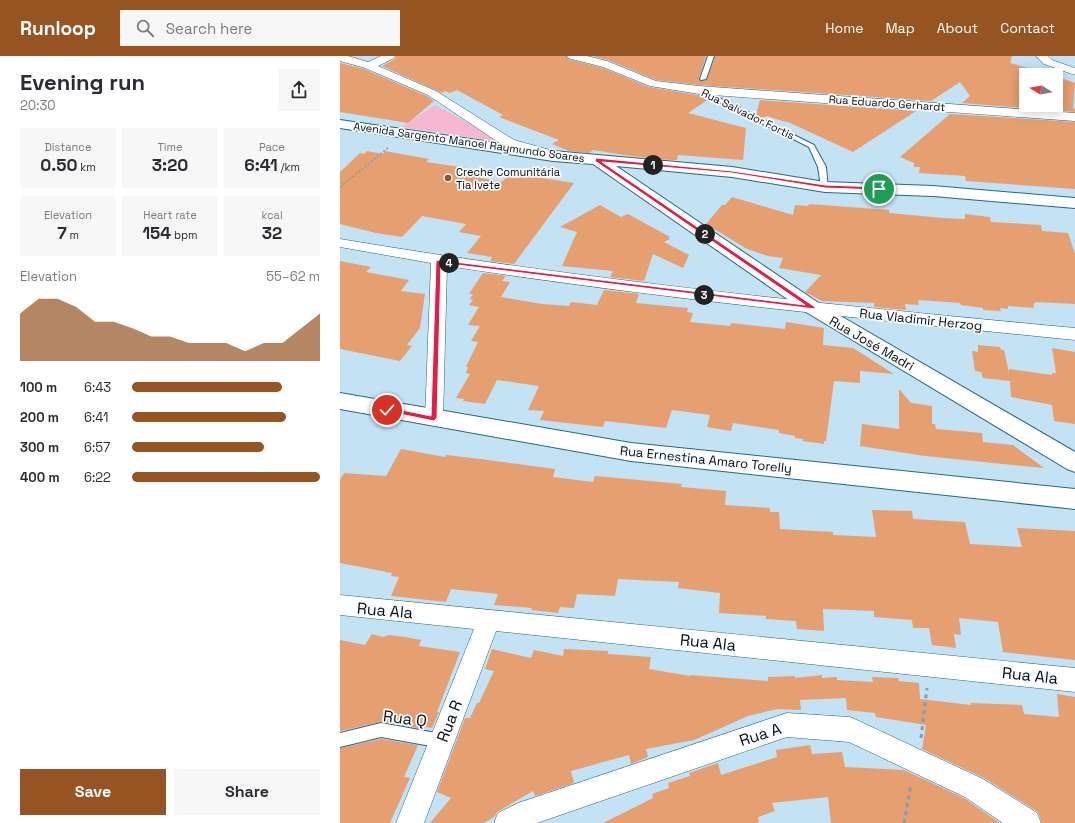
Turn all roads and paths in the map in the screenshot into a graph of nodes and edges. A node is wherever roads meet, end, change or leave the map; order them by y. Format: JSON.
{"nodes":[{"id":1,"x":340,"y":56,"type":"edge"},
{"id":2,"x":390,"y":56,"type":"edge"},
{"id":3,"x":572,"y":56,"type":"edge"},
{"id":4,"x":711,"y":56,"type":"edge"},
{"id":5,"x":1041,"y":56,"type":"edge"},
{"id":6,"x":603,"y":60,"type":"edge"},
{"id":7,"x":369,"y":66,"type":"junction"},
{"id":8,"x":1075,"y":72,"type":"edge"},
{"id":9,"x":701,"y":85,"type":"junction"},
{"id":10,"x":1075,"y":117,"type":"edge"},
{"id":11,"x":340,"y":124,"type":"edge"},
{"id":12,"x":405,"y":134,"type":"junction"},
{"id":13,"x":553,"y":156,"type":"junction"},
{"id":14,"x":596,"y":160,"type":"junction"},
{"id":15,"x":340,"y":187,"type":"edge"},
{"id":16,"x":825,"y":187,"type":"junction"},
{"id":17,"x":1075,"y":203,"type":"edge"},
{"id":18,"x":340,"y":243,"type":"edge"},
{"id":19,"x":439,"y":261,"type":"junction"},
{"id":20,"x":813,"y":308,"type":"junction"},
{"id":21,"x":1075,"y":334,"type":"edge"},
{"id":22,"x":340,"y":401,"type":"edge"},
{"id":23,"x":434,"y":418,"type":"junction"},
{"id":24,"x":1075,"y":463,"type":"edge"},
{"id":25,"x":1075,"y":498,"type":"edge"},
{"id":26,"x":340,"y":606,"type":"edge"},
{"id":27,"x":488,"y":619,"type":"junction"},
{"id":28,"x":1075,"y":680,"type":"edge"},
{"id":29,"x":928,"y":684,"type":"dead end"},
{"id":30,"x":340,"y":740,"type":"edge"},
{"id":31,"x":442,"y":740,"type":"junction"},
{"id":32,"x":916,"y":761,"type":"junction"},
{"id":33,"x":410,"y":823,"type":"edge"},
{"id":34,"x":508,"y":823,"type":"edge"},
{"id":35,"x":904,"y":823,"type":"edge"},
{"id":36,"x":1027,"y":823,"type":"edge"}],
"edges":[{"from":1,"to":7,"type":"street"},
{"from":2,"to":7,"type":"street"},
{"from":3,"to":6,"type":"street","name":"Rua Salvador Fortis"},
{"from":4,"to":9,"type":"lane"},
{"from":5,"to":8,"type":"street"},
{"from":6,"to":9,"type":"street","name":"Rua Salvador Fortis"},
{"from":7,"to":13,"type":"street"},
{"from":9,"to":10,"type":"street","name":"Rua Eduardo Gerhardt"},
{"from":9,"to":16,"type":"lane","name":"Rua Salvador Fortis"},
{"from":11,"to":12,"type":"street","name":"Avenida Sargento Manoel Raymundo Soares"},
{"from":12,"to":13,"type":"street","name":"Avenida Sargento Manoel Raymundo Soares"},
{"from":12,"to":15,"type":"path"},
{"from":13,"to":14,"type":"street","name":"Avenida Sargento Manoel Raymundo Soares"},
{"from":14,"to":16,"type":"street","name":"Avenida Sargento Manoel Raymundo Soares"},
{"from":14,"to":20,"type":"street","name":"Rua José Madri"},
{"from":16,"to":17,"type":"street","name":"Avenida Sargento Manoel Raymundo Soares"},
{"from":18,"to":19,"type":"street","name":"Rua Vladimir Herzog"},
{"from":19,"to":20,"type":"street","name":"Rua Vladimir Herzog"},
{"from":19,"to":23,"type":"street"},
{"from":20,"to":21,"type":"street","name":"Rua Vladimir Herzog"},
{"from":20,"to":24,"type":"street","name":"Rua José Madri"},
{"from":22,"to":23,"type":"street","name":"Rua Ernestina Amaro Torelly"},
{"from":23,"to":25,"type":"street","name":"Rua Ernestina Amaro Torelly"},
{"from":26,"to":27,"type":"street","name":"Rua Ala"},
{"from":27,"to":28,"type":"street","name":"Rua Ala"},
{"from":27,"to":31,"type":"street","name":"Rua R"},
{"from":29,"to":32,"type":"path"},
{"from":30,"to":31,"type":"lane","name":"Rua Q"},
{"from":31,"to":33,"type":"street","name":"Rua R"},
{"from":32,"to":34,"type":"street","name":"Rua A"},
{"from":32,"to":35,"type":"path"},
{"from":32,"to":36,"type":"street","name":"Rua A"}]}
